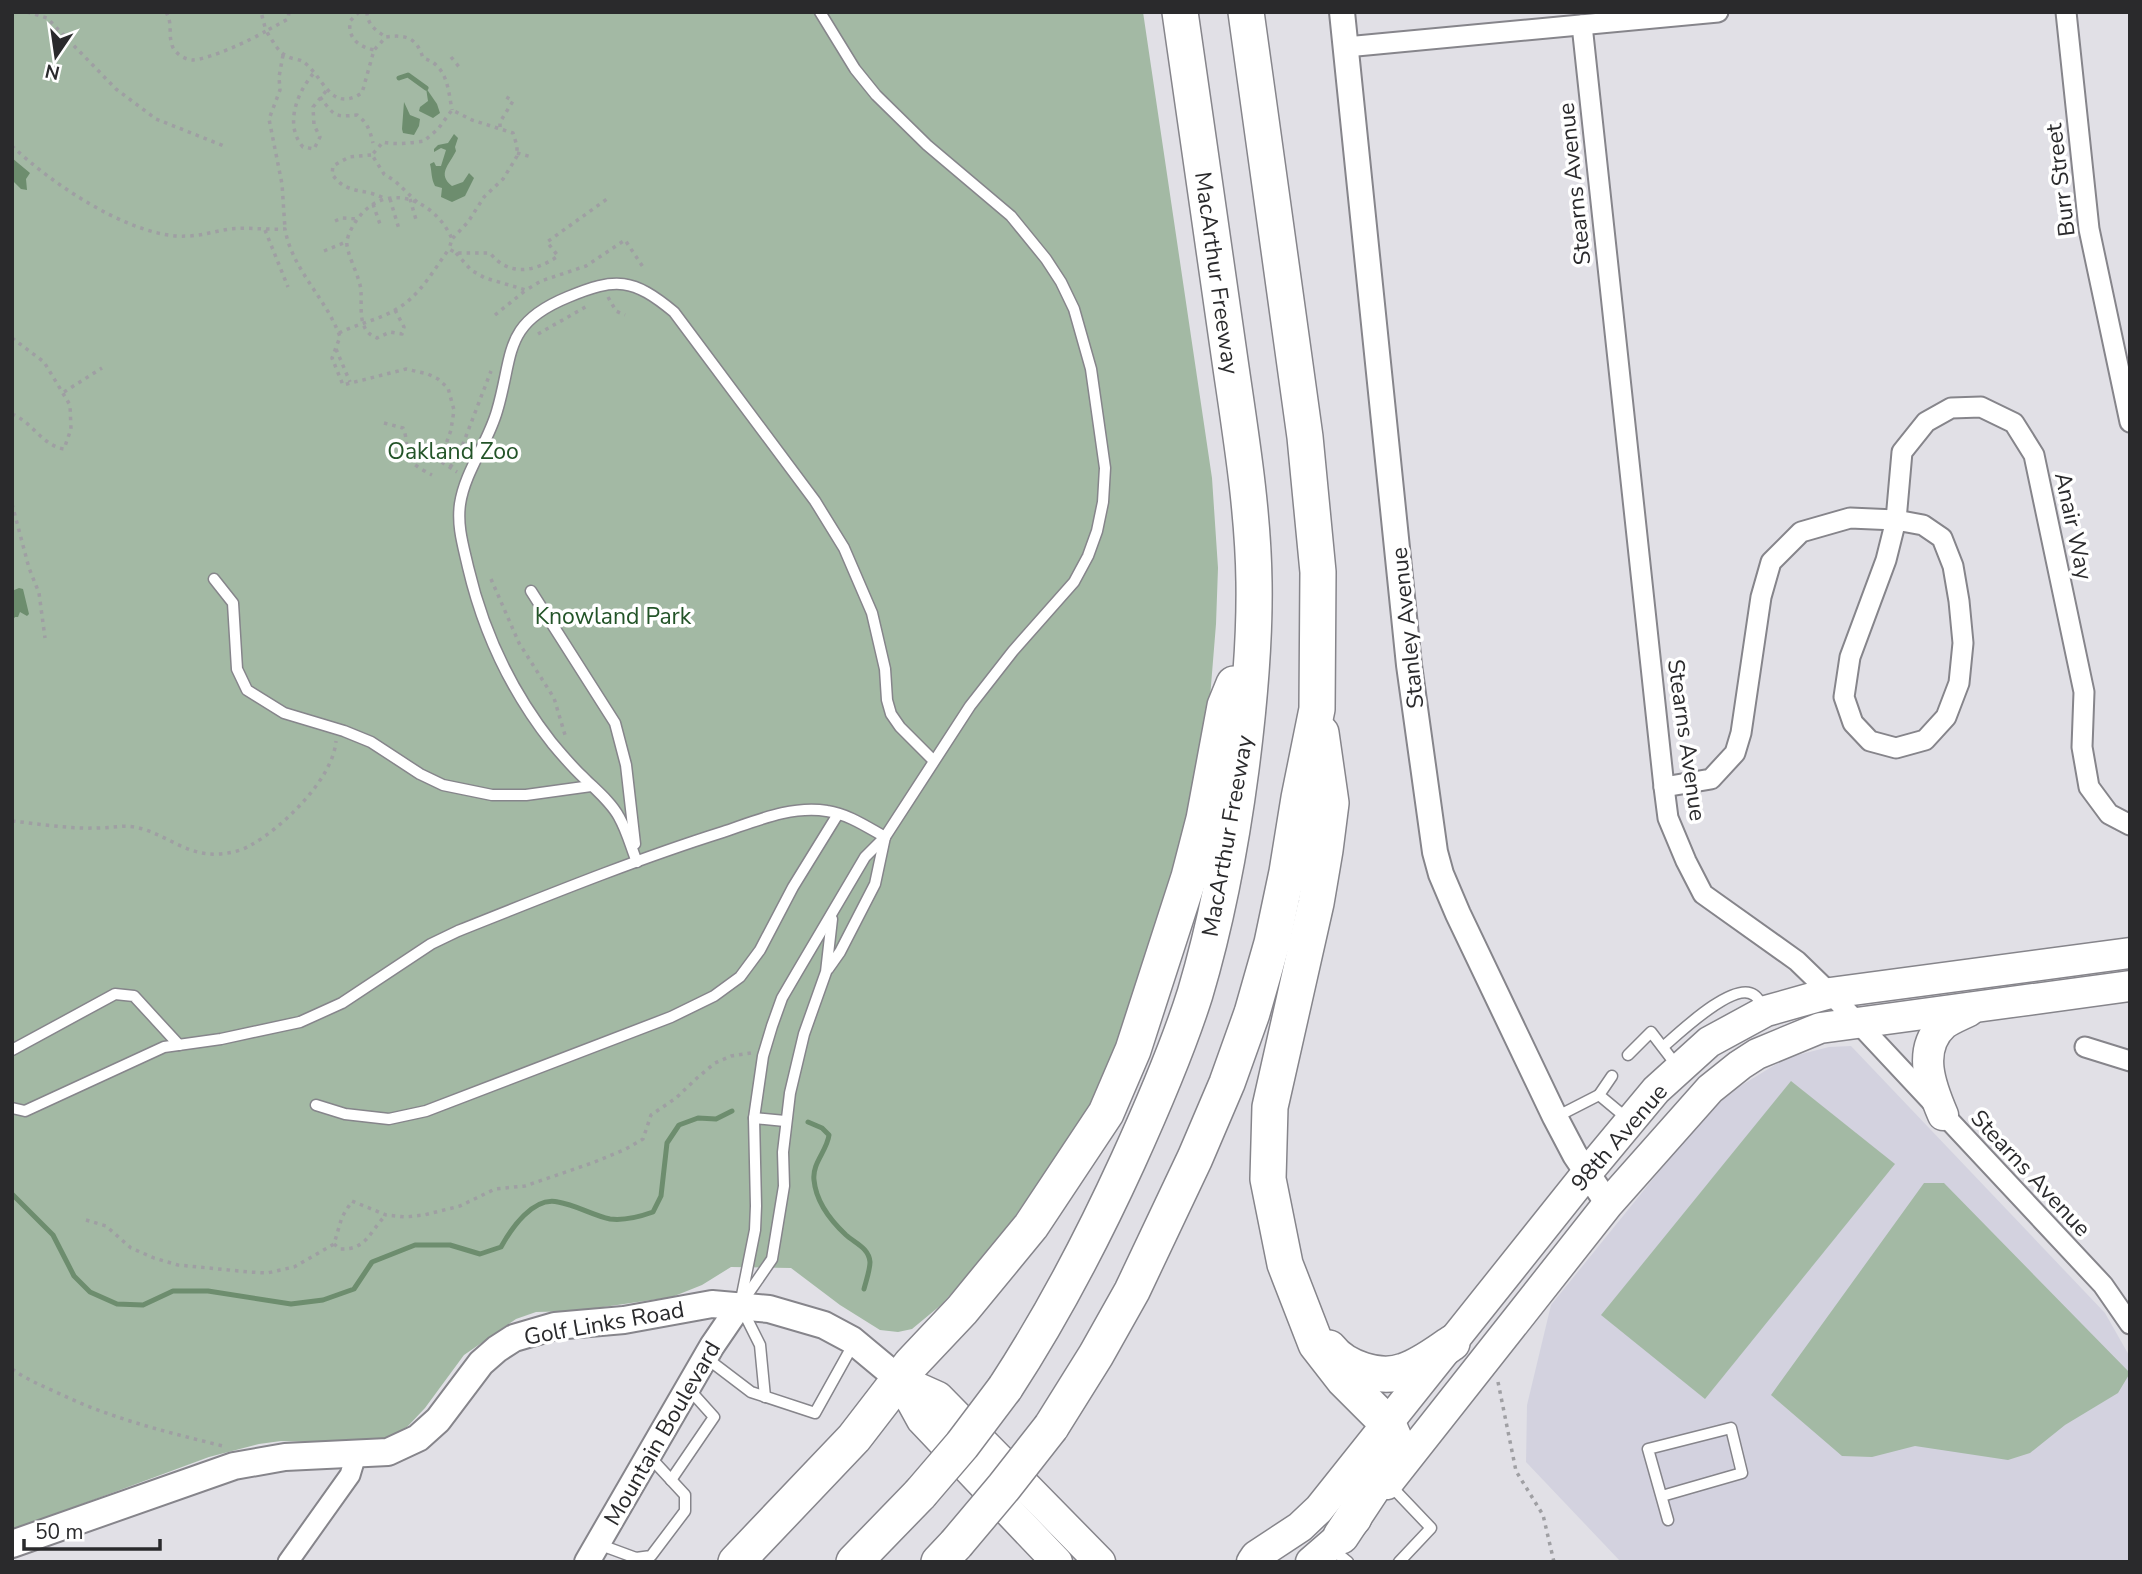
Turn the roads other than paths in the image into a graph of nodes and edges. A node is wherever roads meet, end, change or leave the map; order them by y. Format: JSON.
{"nodes":[{"id":1,"x":820,"y":12,"type":"edge"},
{"id":2,"x":1180,"y":12,"type":"edge"},
{"id":3,"x":1246,"y":12,"type":"edge"},
{"id":4,"x":1256,"y":12,"type":"edge"},
{"id":5,"x":1342,"y":12,"type":"edge"},
{"id":6,"x":1717,"y":12,"type":"edge"},
{"id":7,"x":2066,"y":12,"type":"edge"},
{"id":8,"x":1582,"y":25,"type":"junction"},
{"id":9,"x":1346,"y":47,"type":"junction"},
{"id":10,"x":1260,"y":108,"type":"junction"},
{"id":11,"x":2130,"y":422,"type":"edge"},
{"id":12,"x":1896,"y":520,"type":"junction"},
{"id":13,"x":214,"y":579,"type":"dead end"},
{"id":14,"x":531,"y":591,"type":"dead end"},
{"id":15,"x":1253,"y":632,"type":"junction"},
{"id":16,"x":1317,"y":709,"type":"junction"},
{"id":17,"x":933,"y":761,"type":"junction"},
{"id":18,"x":592,"y":786,"type":"junction"},
{"id":19,"x":1664,"y":787,"type":"junction"},
{"id":20,"x":838,"y":814,"type":"junction"},
{"id":21,"x":2130,"y":825,"type":"edge"},
{"id":22,"x":885,"y":837,"type":"junction"},
{"id":23,"x":637,"y":862,"type":"junction"},
{"id":24,"x":833,"y":912,"type":"junction"},
{"id":25,"x":2130,"y":953,"type":"edge"},
{"id":26,"x":826,"y":972,"type":"junction"},
{"id":27,"x":2127,"y":990,"type":"edge"},
{"id":28,"x":1830,"y":993,"type":"junction"},
{"id":29,"x":1974,"y":1008,"type":"junction"},
{"id":30,"x":1858,"y":1022,"type":"junction"},
{"id":31,"x":179,"y":1045,"type":"junction"},
{"id":32,"x":2085,"y":1046,"type":"dead end"},
{"id":33,"x":12,"y":1050,"type":"edge"},
{"id":34,"x":1628,"y":1055,"type":"dead end"},
{"id":35,"x":1671,"y":1058,"type":"junction"},
{"id":36,"x":2130,"y":1061,"type":"edge"},
{"id":37,"x":1612,"y":1076,"type":"dead end"},
{"id":38,"x":1599,"y":1095,"type":"junction"},
{"id":39,"x":316,"y":1105,"type":"dead end"},
{"id":40,"x":12,"y":1108,"type":"edge"},
{"id":41,"x":1943,"y":1115,"type":"junction"},
{"id":42,"x":1555,"y":1117,"type":"junction"},
{"id":43,"x":754,"y":1118,"type":"junction"},
{"id":44,"x":785,"y":1121,"type":"junction"},
{"id":45,"x":1630,"y":1121,"type":"junction"},
{"id":46,"x":1587,"y":1173,"type":"junction"},
{"id":47,"x":1608,"y":1204,"type":"junction"},
{"id":48,"x":740,"y":1305,"type":"junction"},
{"id":49,"x":1308,"y":1320,"type":"junction"},
{"id":50,"x":2130,"y":1324,"type":"edge"},
{"id":51,"x":854,"y":1343,"type":"junction"},
{"id":52,"x":1452,"y":1343,"type":"junction"},
{"id":53,"x":705,"y":1357,"type":"junction"},
{"id":54,"x":900,"y":1380,"type":"junction"},
{"id":55,"x":688,"y":1387,"type":"junction"},
{"id":56,"x":765,"y":1396,"type":"junction"},
{"id":57,"x":1388,"y":1424,"type":"junction"},
{"id":58,"x":356,"y":1455,"type":"junction"},
{"id":59,"x":648,"y":1456,"type":"junction"},
{"id":60,"x":671,"y":1480,"type":"junction"},
{"id":61,"x":1388,"y":1483,"type":"junction"},
{"id":62,"x":1662,"y":1496,"type":"junction"},
{"id":63,"x":1668,"y":1520,"type":"dead end"},
{"id":64,"x":12,"y":1544,"type":"edge"},
{"id":65,"x":1332,"y":1552,"type":"edge"},
{"id":66,"x":593,"y":1553,"type":"edge"},
{"id":67,"x":947,"y":1553,"type":"edge"},
{"id":68,"x":1253,"y":1560,"type":"edge"},
{"id":69,"x":288,"y":1562,"type":"edge"},
{"id":70,"x":736,"y":1562,"type":"edge"},
{"id":71,"x":855,"y":1562,"type":"edge"},
{"id":72,"x":1057,"y":1562,"type":"edge"},
{"id":73,"x":1100,"y":1562,"type":"edge"},
{"id":74,"x":1399,"y":1562,"type":"edge"}],
"edges":[{"from":1,"to":17,"type":"lane"},
{"from":2,"to":15,"type":"highway","name":"MacArthur Freeway"},
{"from":3,"to":10,"type":"highway"},
{"from":4,"to":10,"type":"highway"},
{"from":5,"to":9,"type":"street","name":"Stanley Avenue"},
{"from":6,"to":8,"type":"street"},
{"from":7,"to":11,"type":"street","name":"Burr Street"},
{"from":8,"to":9,"type":"street"},
{"from":8,"to":19,"type":"street","name":"Stearns Avenue"},
{"from":9,"to":42,"type":"street","name":"Stanley Avenue"},
{"from":10,"to":16,"type":"highway"},
{"from":12,"to":12,"type":"street","name":"Anair Way"},
{"from":12,"to":19,"type":"street","name":"Anair Way"},
{"from":12,"to":21,"type":"street","name":"Anair Way"},
{"from":13,"to":18,"type":"lane"},
{"from":14,"to":23,"type":"lane"},
{"from":15,"to":54,"type":"highway"},
{"from":15,"to":71,"type":"highway","name":"MacArthur Freeway","bridge":true},
{"from":16,"to":49,"type":"highway"},
{"from":16,"to":67,"type":"highway","bridge":true},
{"from":17,"to":18,"type":"lane"},
{"from":17,"to":22,"type":"lane"},
{"from":18,"to":23,"type":"lane"},
{"from":19,"to":28,"type":"street","name":"Stearns Avenue"},
{"from":20,"to":22,"type":"lane"},
{"from":20,"to":23,"type":"lane"},
{"from":20,"to":39,"type":"lane"},
{"from":22,"to":24,"type":"lane"},
{"from":22,"to":26,"type":"lane"},
{"from":23,"to":31,"type":"lane"},
{"from":24,"to":26,"type":"lane"},
{"from":24,"to":43,"type":"lane"},
{"from":25,"to":28,"type":"main road","name":"98th Avenue"},
{"from":26,"to":44,"type":"lane"},
{"from":27,"to":29,"type":"main road","name":"98th Avenue"},
{"from":28,"to":30,"type":"street","name":"Stearns Avenue"},
{"from":28,"to":35,"type":"main road","name":"98th Avenue"},
{"from":29,"to":30,"type":"main road","name":"98th Avenue"},
{"from":29,"to":41,"type":"main road"},
{"from":30,"to":41,"type":"street","name":"Stearns Avenue"},
{"from":30,"to":47,"type":"main road","name":"98th Avenue"},
{"from":31,"to":33,"type":"lane"},
{"from":31,"to":40,"type":"lane"},
{"from":32,"to":36,"type":"street"},
{"from":34,"to":35,"type":"lane"},
{"from":35,"to":45,"type":"main road","name":"98th Avenue"},
{"from":37,"to":38,"type":"lane"},
{"from":38,"to":42,"type":"lane"},
{"from":38,"to":45,"type":"lane"},
{"from":41,"to":50,"type":"street","name":"Stearns Avenue"},
{"from":42,"to":46,"type":"street","name":"Stanley Avenue"},
{"from":43,"to":44,"type":"lane"},
{"from":43,"to":48,"type":"lane"},
{"from":44,"to":48,"type":"lane"},
{"from":45,"to":46,"type":"main road","name":"98th Avenue"},
{"from":46,"to":47,"type":"street","name":"Stanley Avenue"},
{"from":46,"to":52,"type":"main road","name":"98th Avenue"},
{"from":47,"to":61,"type":"main road","name":"98th Avenue"},
{"from":48,"to":51,"type":"main road","name":"Golf Links Road"},
{"from":48,"to":53,"type":"street","name":"Mountain Boulevard"},
{"from":48,"to":56,"type":"lane"},
{"from":48,"to":58,"type":"main road","name":"Golf Links Road"},
{"from":49,"to":52,"type":"highway"},
{"from":49,"to":57,"type":"highway"},
{"from":51,"to":54,"type":"main road","name":"Golf Links Road"},
{"from":51,"to":56,"type":"lane"},
{"from":52,"to":57,"type":"main road","name":"98th Avenue"},
{"from":53,"to":55,"type":"street","name":"Mountain Boulevard"},
{"from":53,"to":56,"type":"lane"},
{"from":54,"to":70,"type":"highway"},
{"from":54,"to":72,"type":"main road","name":"Golf Links Road"},
{"from":54,"to":73,"type":"main road","name":"Golf Links Road"},
{"from":55,"to":59,"type":"street","name":"Mountain Boulevard"},
{"from":55,"to":60,"type":"lane"},
{"from":57,"to":65,"type":"highway"},
{"from":57,"to":68,"type":"main road","name":"98th Avenue"},
{"from":58,"to":64,"type":"main road","name":"Golf Links Road"},
{"from":58,"to":69,"type":"street"},
{"from":59,"to":60,"type":"lane"},
{"from":59,"to":66,"type":"street","name":"Mountain Boulevard"},
{"from":60,"to":66,"type":"lane"},
{"from":61,"to":65,"type":"main road","name":"98th Avenue"},
{"from":61,"to":74,"type":"lane"},
{"from":62,"to":62,"type":"lane"},
{"from":62,"to":63,"type":"lane"}]}
